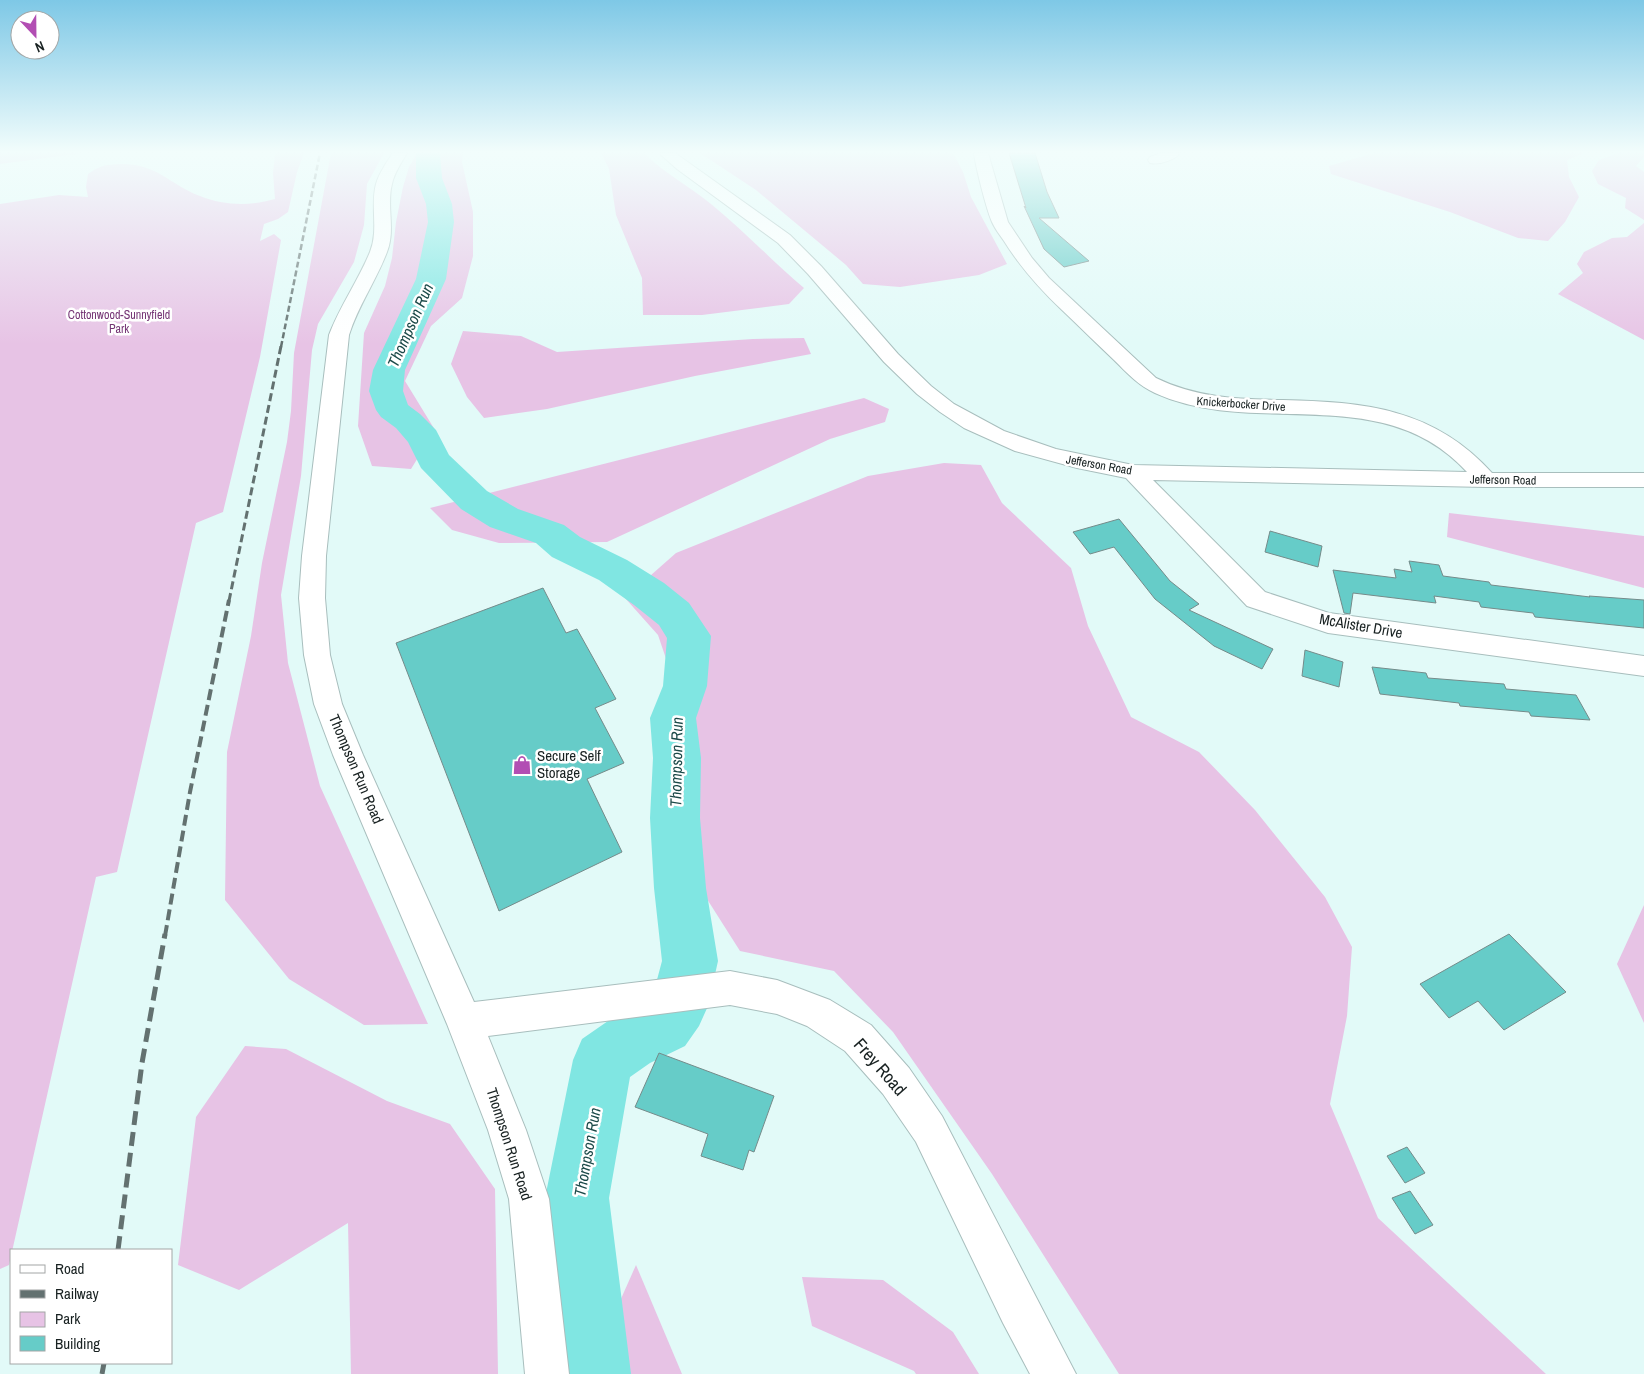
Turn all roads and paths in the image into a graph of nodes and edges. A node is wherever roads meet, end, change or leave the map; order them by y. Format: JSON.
{"nodes":[{"id":1,"x":383,"y":217,"type":"edge"},
{"id":2,"x":753,"y":217,"type":"edge"},
{"id":3,"x":999,"y":217,"type":"edge"},
{"id":4,"x":1133,"y":472,"type":"junction"},
{"id":5,"x":1486,"y":480,"type":"junction"},
{"id":6,"x":1644,"y":480,"type":"edge"},
{"id":7,"x":1644,"y":666,"type":"edge"},
{"id":8,"x":464,"y":1021,"type":"junction"},
{"id":9,"x":546,"y":1374,"type":"edge"},
{"id":10,"x":1054,"y":1374,"type":"edge"}],
"edges":[{"from":1,"to":8,"type":"street","name":"Thompson Run Road"},
{"from":2,"to":4,"type":"street","name":"Jefferson Road"},
{"from":3,"to":5,"type":"street","name":"Knickerbocker Drive"},
{"from":4,"to":5,"type":"street","name":"Jefferson Road"},
{"from":4,"to":7,"type":"street","name":"McAlister Drive"},
{"from":5,"to":6,"type":"street","name":"Jefferson Road"},
{"from":8,"to":9,"type":"street","name":"Thompson Run Road"},
{"from":8,"to":10,"type":"street","name":"Frey Road"}]}
